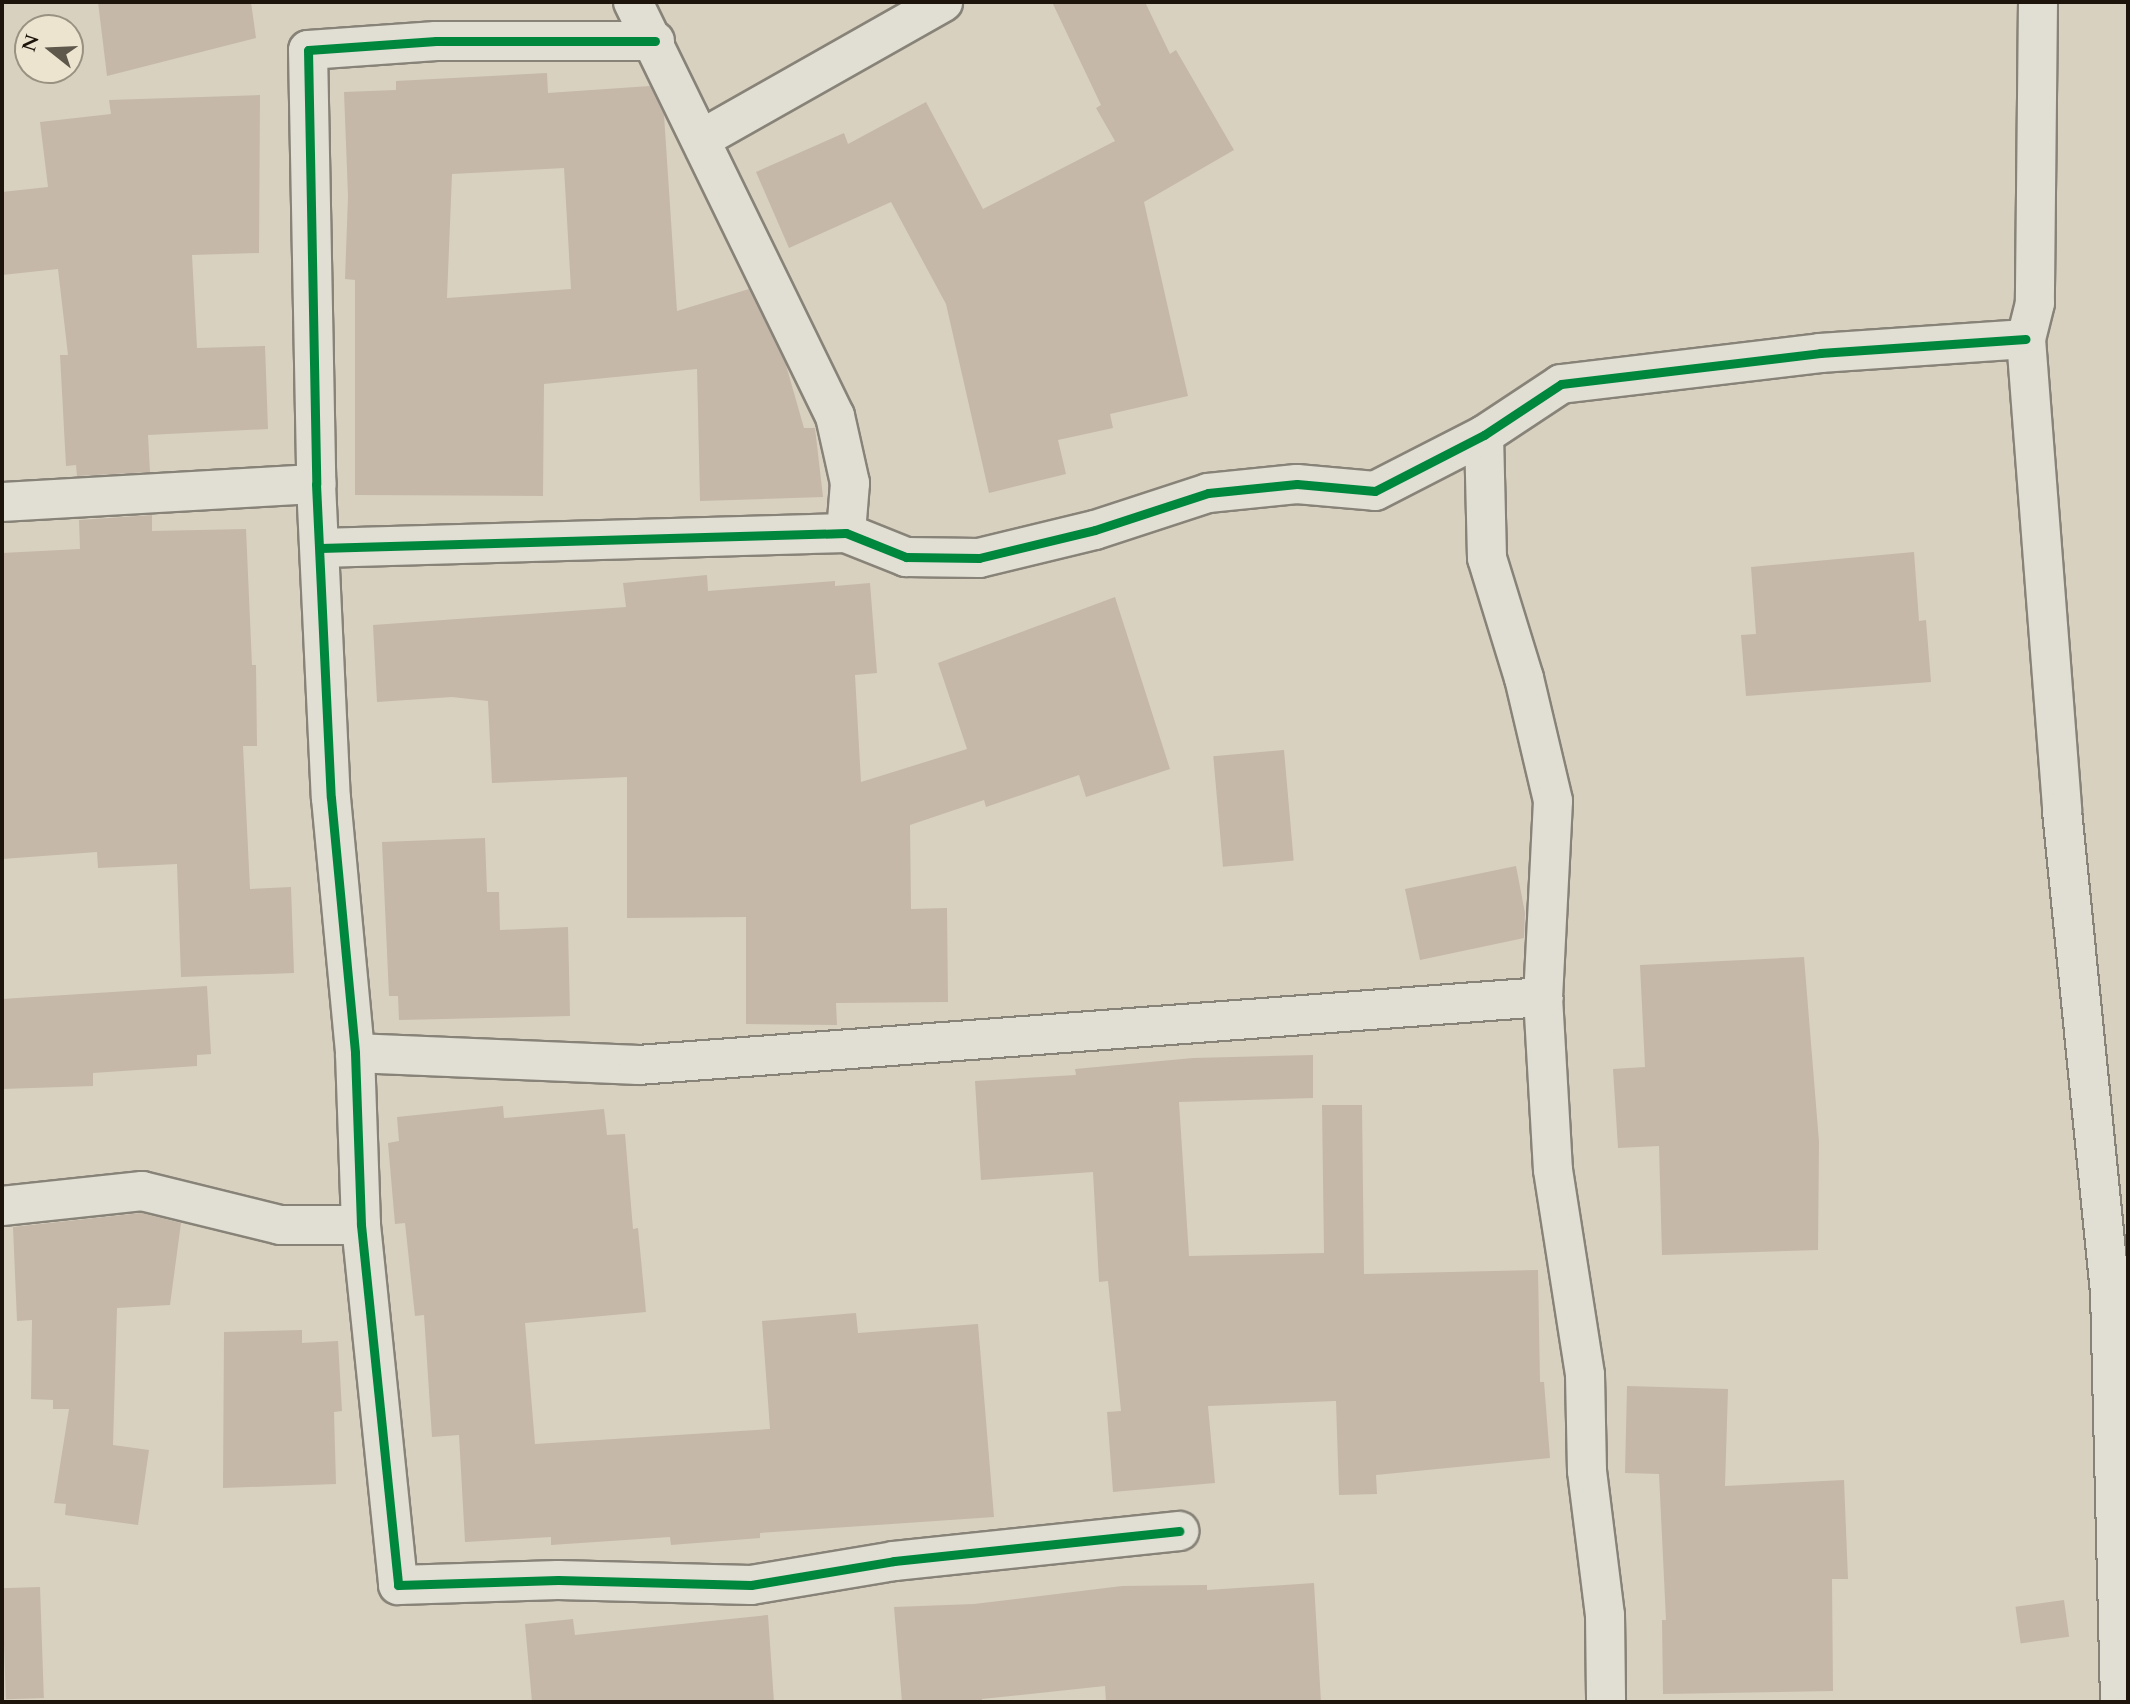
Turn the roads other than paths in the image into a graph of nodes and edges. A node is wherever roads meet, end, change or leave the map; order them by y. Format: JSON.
{"nodes":[{"id":1,"x":633,"y":2,"type":"edge"},
{"id":2,"x":943,"y":2,"type":"edge"},
{"id":3,"x":2038,"y":2,"type":"edge"},
{"id":4,"x":655,"y":41,"type":"junction"},
{"id":5,"x":703,"y":138,"type":"junction"},
{"id":6,"x":2026,"y":339,"type":"junction"},
{"id":7,"x":1483,"y":435,"type":"junction"},
{"id":8,"x":316,"y":484,"type":"junction"},
{"id":9,"x":2,"y":502,"type":"edge"},
{"id":10,"x":846,"y":533,"type":"junction"},
{"id":11,"x":320,"y":548,"type":"junction"},
{"id":12,"x":1544,"y":997,"type":"junction"},
{"id":13,"x":355,"y":1054,"type":"junction"},
{"id":14,"x":2,"y":1206,"type":"edge"},
{"id":15,"x":361,"y":1225,"type":"junction"},
{"id":16,"x":1179,"y":1531,"type":"dead end"},
{"id":17,"x":1606,"y":1702,"type":"edge"},
{"id":18,"x":2120,"y":1702,"type":"edge"}],
"edges":[{"from":1,"to":4,"type":"street"},
{"from":2,"to":5,"type":"street"},
{"from":3,"to":6,"type":"street"},
{"from":4,"to":5,"type":"street"},
{"from":4,"to":8,"type":"street"},
{"from":5,"to":10,"type":"street"},
{"from":6,"to":7,"type":"street"},
{"from":6,"to":18,"type":"street"},
{"from":7,"to":10,"type":"street"},
{"from":7,"to":12,"type":"street"},
{"from":8,"to":9,"type":"street"},
{"from":8,"to":11,"type":"street"},
{"from":10,"to":11,"type":"street"},
{"from":11,"to":13,"type":"street"},
{"from":12,"to":13,"type":"street"},
{"from":12,"to":17,"type":"street"},
{"from":13,"to":15,"type":"street"},
{"from":14,"to":15,"type":"street"},
{"from":15,"to":16,"type":"street"}]}
